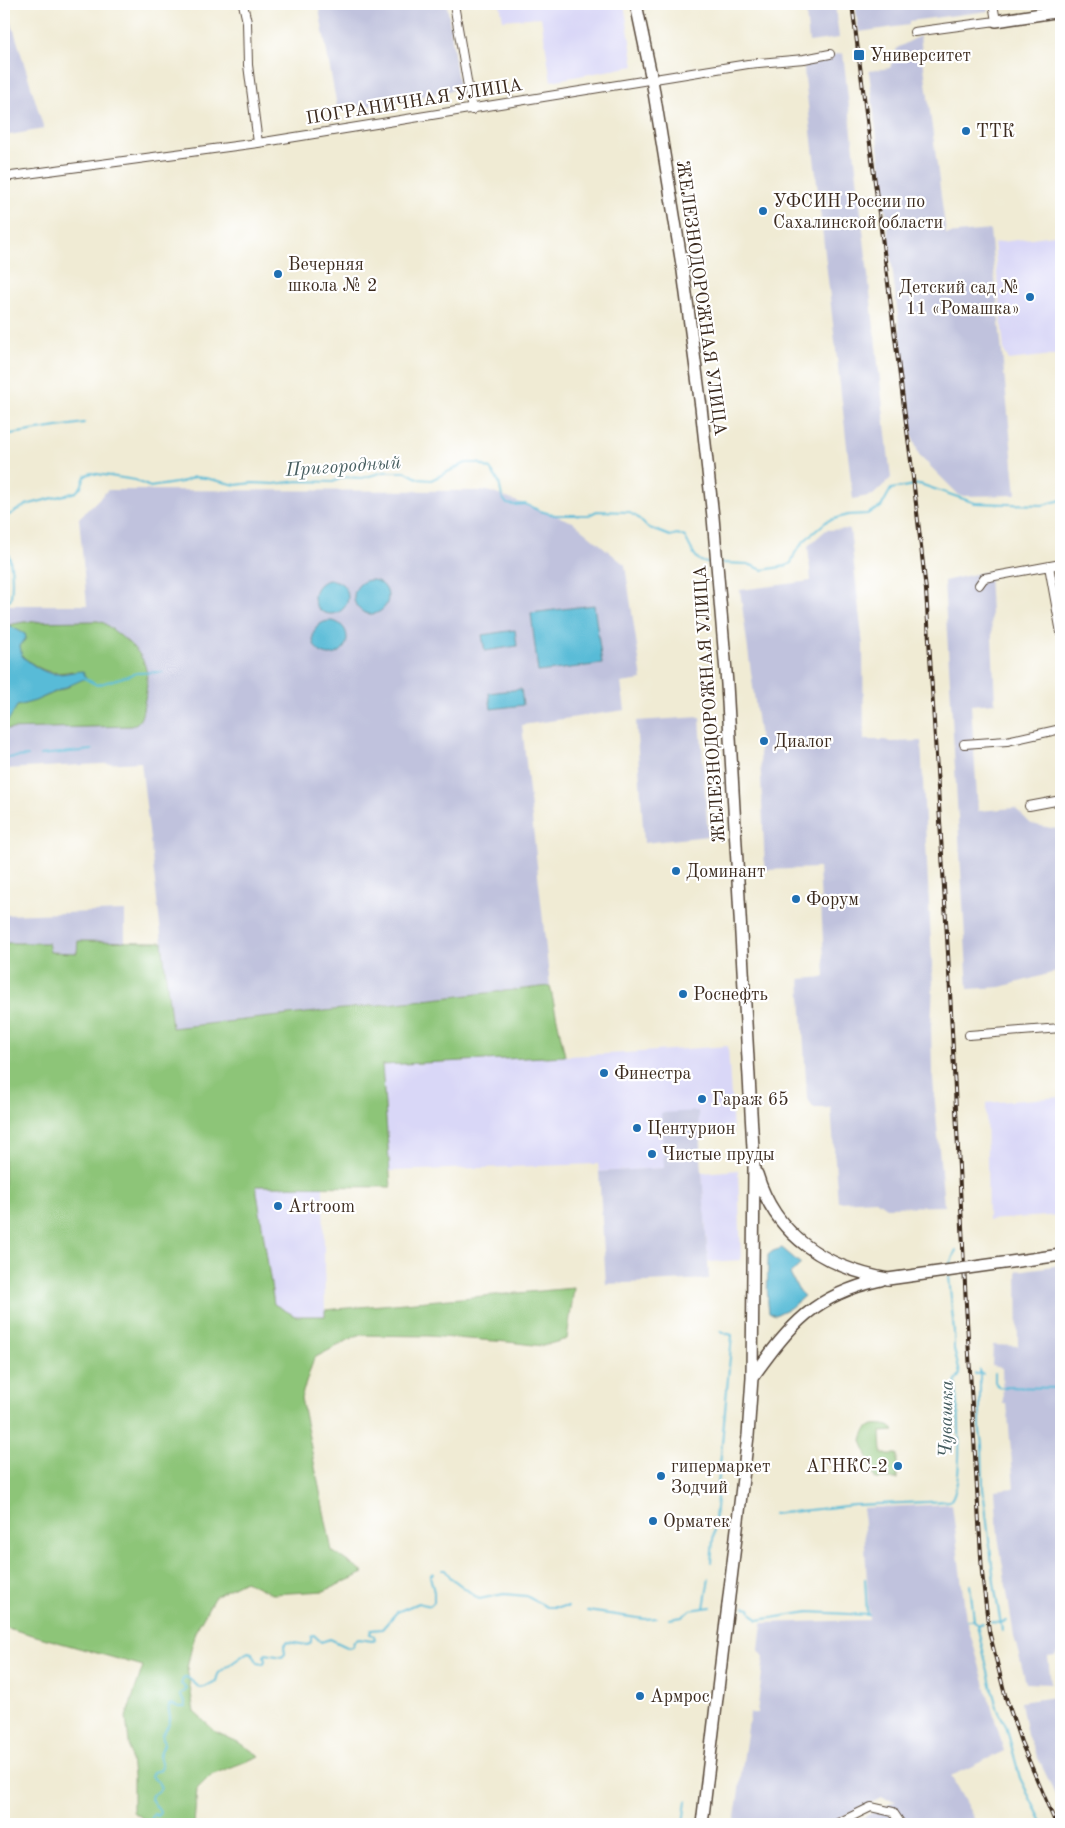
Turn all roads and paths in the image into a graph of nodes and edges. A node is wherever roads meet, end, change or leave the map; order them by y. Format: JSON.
{"nodes":[{"id":1,"x":243,"y":4,"type":"edge"},
{"id":2,"x":454,"y":4,"type":"edge"},
{"id":3,"x":636,"y":4,"type":"edge"},
{"id":4,"x":993,"y":4,"type":"edge"},
{"id":5,"x":1061,"y":11,"type":"edge"},
{"id":6,"x":996,"y":21,"type":"junction"},
{"id":7,"x":914,"y":32,"type":"dead end"},
{"id":8,"x":830,"y":54,"type":"dead end"},
{"id":9,"x":652,"y":80,"type":"junction"},
{"id":10,"x":472,"y":110,"type":"junction"},
{"id":11,"x":258,"y":143,"type":"junction"},
{"id":12,"x":4,"y":176,"type":"edge"},
{"id":13,"x":1061,"y":564,"type":"edge"},
{"id":14,"x":1049,"y":566,"type":"junction"},
{"id":15,"x":979,"y":585,"type":"dead end"},
{"id":16,"x":1061,"y":633,"type":"edge"},
{"id":17,"x":1061,"y":729,"type":"edge"},
{"id":18,"x":964,"y":744,"type":"dead end"},
{"id":19,"x":1061,"y":800,"type":"edge"},
{"id":20,"x":1029,"y":806,"type":"dead end"},
{"id":21,"x":1061,"y":1028,"type":"edge"},
{"id":22,"x":969,"y":1035,"type":"dead end"},
{"id":23,"x":754,"y":1166,"type":"junction"},
{"id":24,"x":1061,"y":1255,"type":"edge"},
{"id":25,"x":888,"y":1279,"type":"junction"},
{"id":26,"x":752,"y":1378,"type":"junction"},
{"id":27,"x":702,"y":1824,"type":"edge"},
{"id":28,"x":836,"y":1824,"type":"edge"},
{"id":29,"x":901,"y":1824,"type":"edge"}],
"edges":[{"from":1,"to":11,"type":"street"},
{"from":2,"to":10,"type":"street"},
{"from":3,"to":9,"type":"main road","name":"ЖЕЛЕЗНОДОРОЖНАЯ УЛИЦА"},
{"from":4,"to":6,"type":"street"},
{"from":5,"to":6,"type":"main road"},
{"from":6,"to":7,"type":"street"},
{"from":8,"to":9,"type":"street","name":"ПОГРАНИЧНАЯ УЛИЦА"},
{"from":9,"to":10,"type":"street","name":"ПОГРАНИЧНАЯ УЛИЦА"},
{"from":9,"to":23,"type":"main road","name":"ЖЕЛЕЗНОДОРОЖНАЯ УЛИЦА"},
{"from":10,"to":11,"type":"street","name":"ПОГРАНИЧНАЯ УЛИЦА"},
{"from":11,"to":12,"type":"street","name":"ПОГРАНИЧНАЯ УЛИЦА"},
{"from":13,"to":14,"type":"street"},
{"from":14,"to":15,"type":"street"},
{"from":14,"to":16,"type":"street"},
{"from":17,"to":18,"type":"street"},
{"from":19,"to":20,"type":"street"},
{"from":21,"to":22,"type":"street"},
{"from":23,"to":25,"type":"main road"},
{"from":23,"to":26,"type":"main road","name":"ЖЕЛЕЗНОДОРОЖНАЯ УЛИЦА"},
{"from":24,"to":25,"type":"main road","bridge":true},
{"from":25,"to":26,"type":"main road"},
{"from":26,"to":27,"type":"main road","name":"ЖЕЛЕЗНОДОРОЖНАЯ УЛИЦА"},
{"from":28,"to":29,"type":"street"}]}
